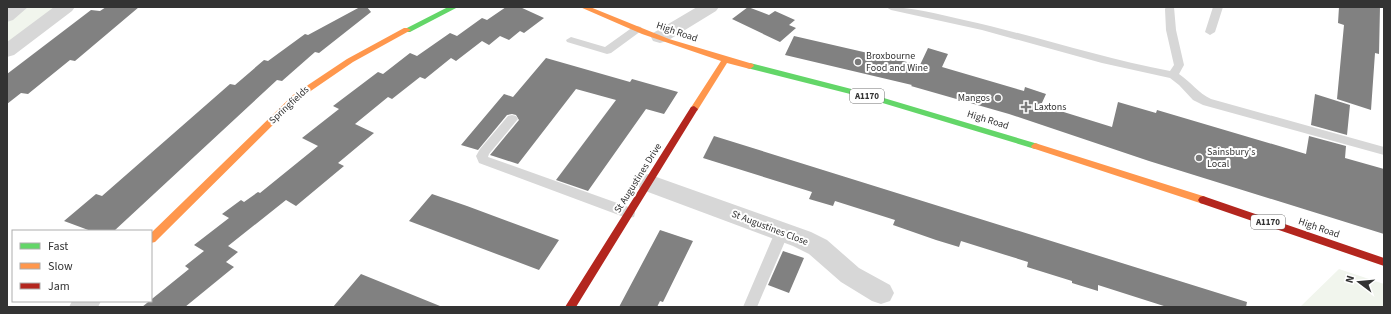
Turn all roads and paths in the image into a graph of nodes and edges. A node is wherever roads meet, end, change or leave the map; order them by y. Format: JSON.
{"nodes":[{"id":1,"x":19,"y":7,"type":"edge"},
{"id":2,"x":66,"y":7,"type":"edge"},
{"id":3,"x":454,"y":7,"type":"edge"},
{"id":4,"x":584,"y":7,"type":"edge"},
{"id":5,"x":710,"y":7,"type":"edge"},
{"id":6,"x":891,"y":7,"type":"edge"},
{"id":7,"x":1218,"y":7,"type":"edge"},
{"id":8,"x":1170,"y":9,"type":"dead end"},
{"id":9,"x":7,"y":16,"type":"edge"},
{"id":10,"x":637,"y":29,"type":"junction"},
{"id":11,"x":1210,"y":32,"type":"dead end"},
{"id":12,"x":660,"y":37,"type":"junction"},
{"id":13,"x":571,"y":40,"type":"dead end"},
{"id":14,"x":7,"y":51,"type":"edge"},
{"id":15,"x":725,"y":60,"type":"junction"},
{"id":16,"x":1173,"y":75,"type":"junction"},
{"id":17,"x":512,"y":119,"type":"dead end"},
{"id":18,"x":1384,"y":151,"type":"edge"},
{"id":19,"x":648,"y":183,"type":"junction"},
{"id":20,"x":629,"y":213,"type":"junction"},
{"id":21,"x":782,"y":232,"type":"junction"},
{"id":22,"x":152,"y":238,"type":"edge"},
{"id":23,"x":1384,"y":262,"type":"edge"},
{"id":24,"x":881,"y":293,"type":"dead end"},
{"id":25,"x":570,"y":307,"type":"edge"},
{"id":26,"x":750,"y":307,"type":"edge"}],
"edges":[{"from":1,"to":9,"type":"street"},
{"from":2,"to":14,"type":"street"},
{"from":3,"to":22,"type":"main road","name":"Springfields"},
{"from":4,"to":10,"type":"main road","name":"High Road","number":"A1170"},
{"from":5,"to":12,"type":"street"},
{"from":6,"to":16,"type":"lane"},
{"from":7,"to":11,"type":"lane"},
{"from":8,"to":16,"type":"lane"},
{"from":10,"to":12,"type":"main road","name":"High Road","number":"A1170"},
{"from":10,"to":13,"type":"lane"},
{"from":12,"to":15,"type":"main road","name":"High Road","number":"A1170"},
{"from":15,"to":19,"type":"main road","name":"St Augustines Drive"},
{"from":15,"to":23,"type":"main road","name":"High Road","number":"A1170"},
{"from":16,"to":18,"type":"lane"},
{"from":17,"to":20,"type":"lane"},
{"from":19,"to":20,"type":"main road","name":"St Augustines Drive"},
{"from":19,"to":21,"type":"street","name":"St Augustines Close"},
{"from":20,"to":25,"type":"main road","name":"St Augustines Drive"},
{"from":21,"to":24,"type":"street","name":"St Augustines Close"},
{"from":21,"to":26,"type":"lane"}]}
